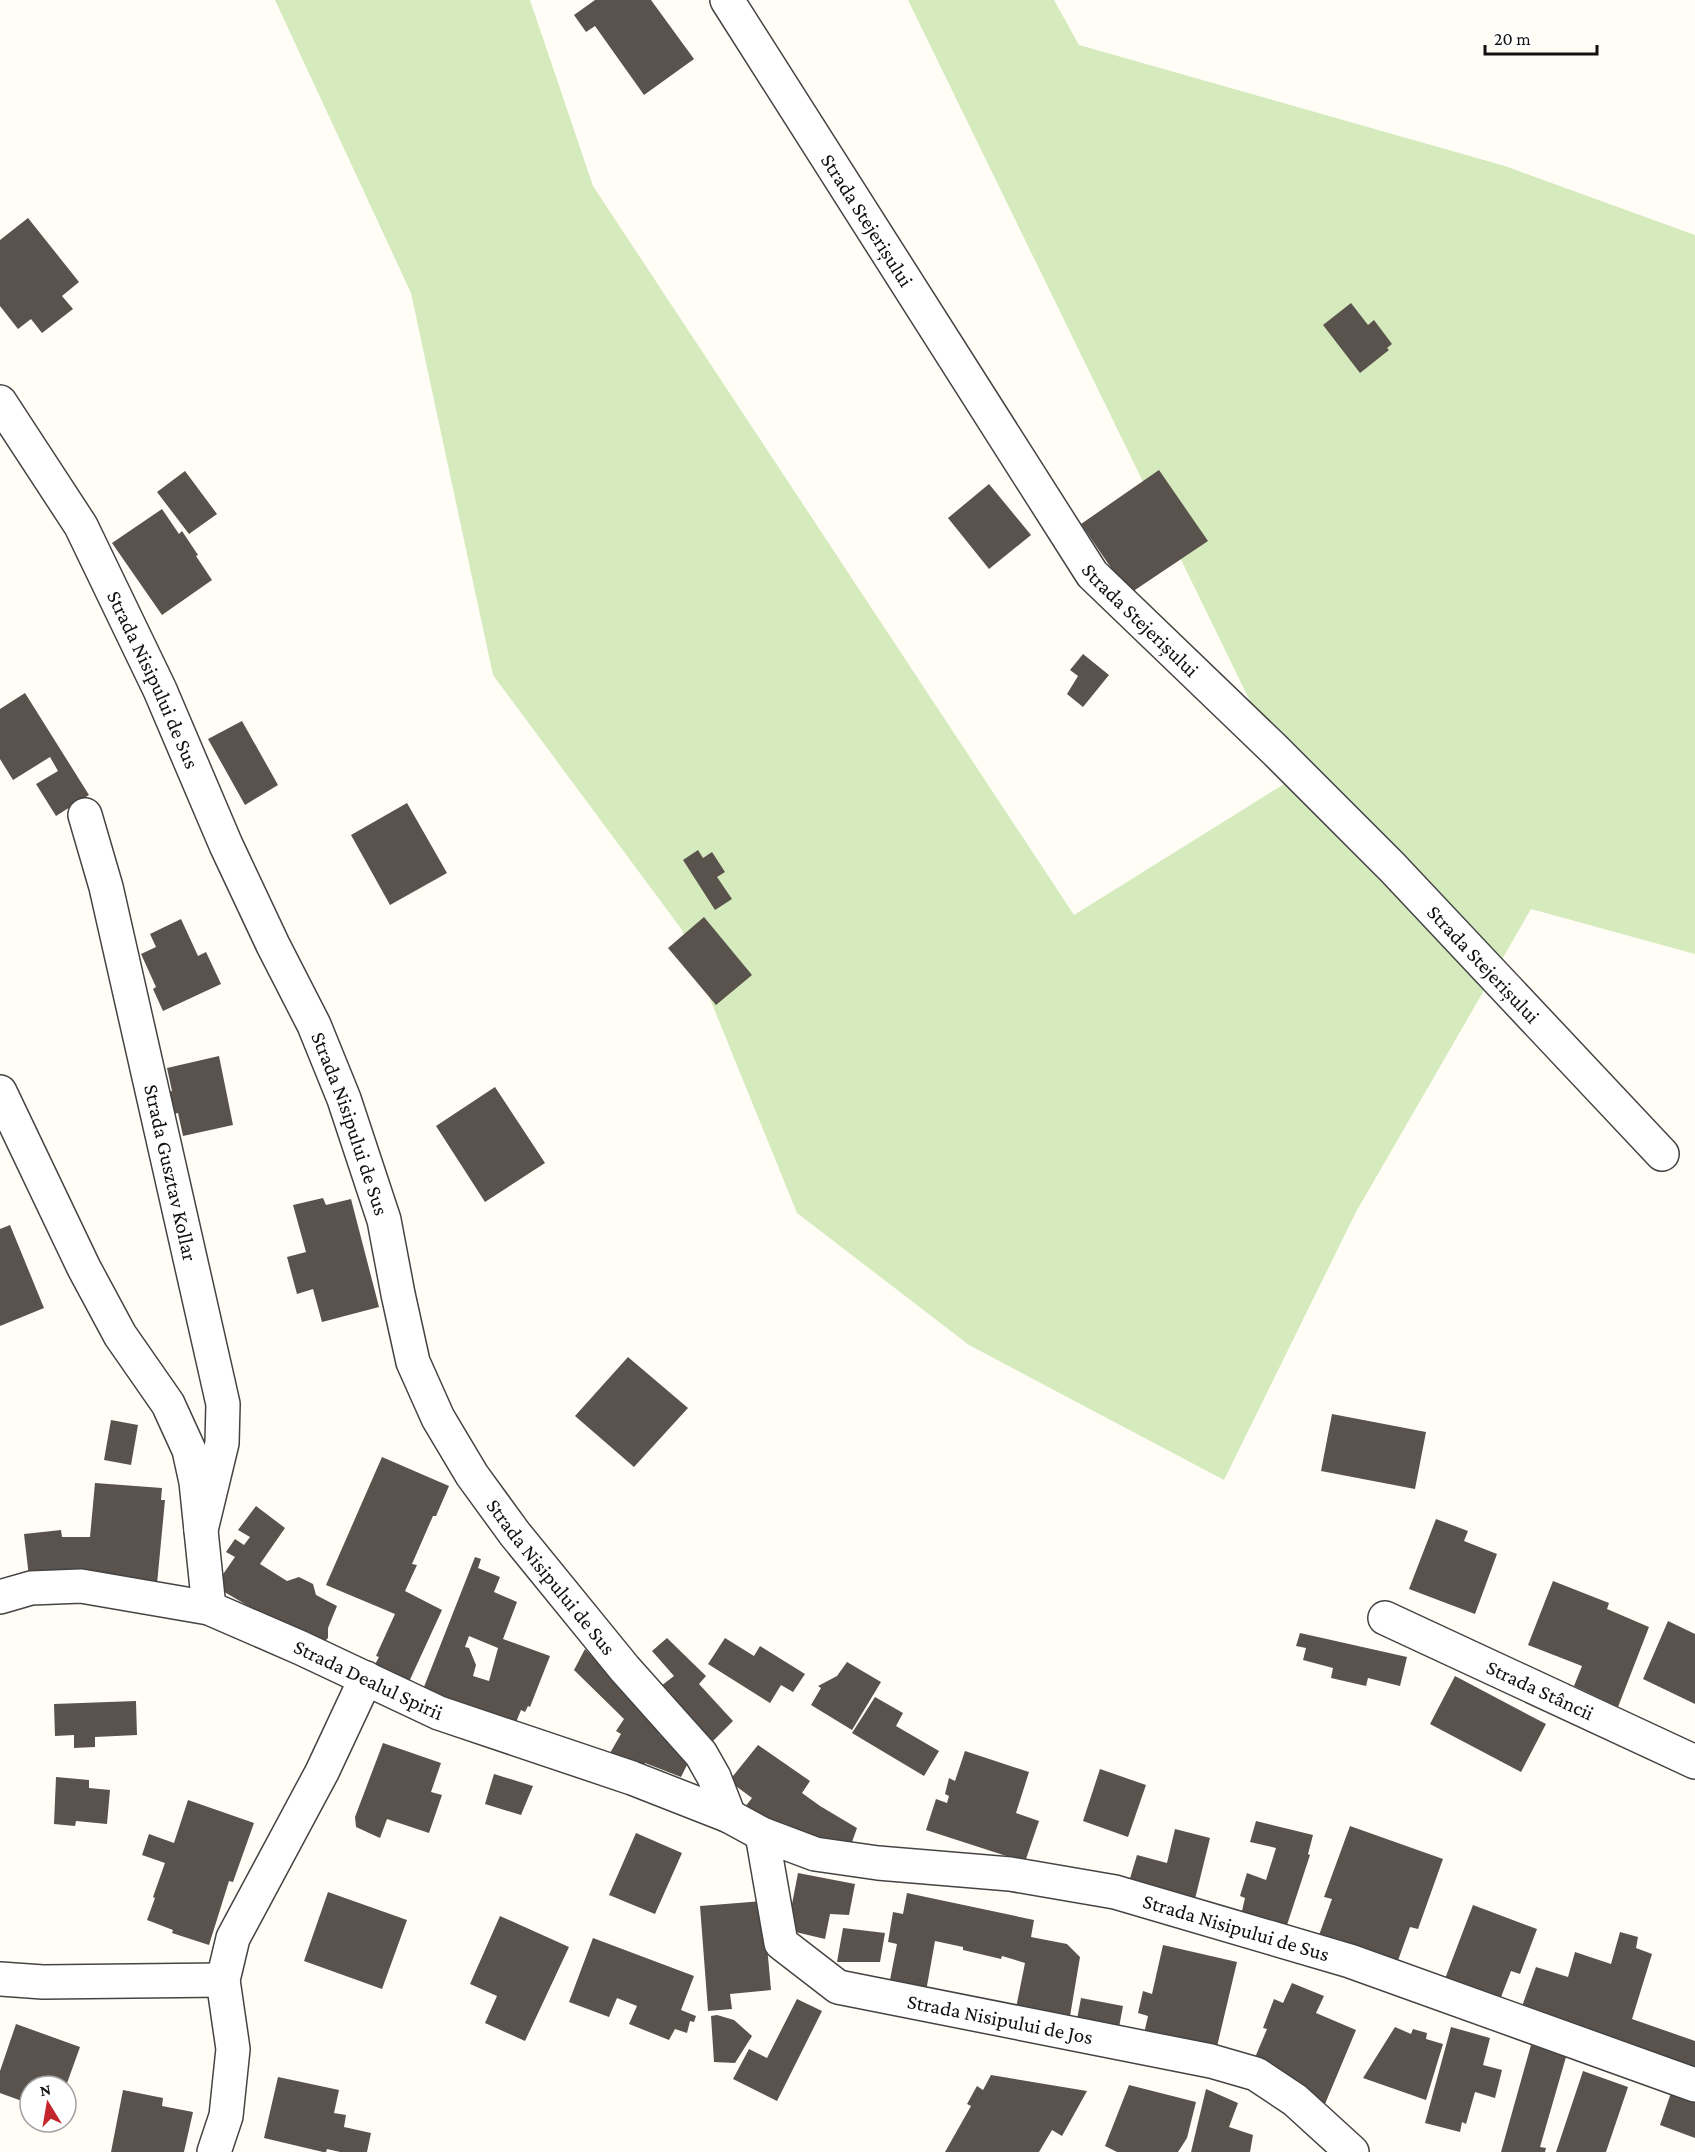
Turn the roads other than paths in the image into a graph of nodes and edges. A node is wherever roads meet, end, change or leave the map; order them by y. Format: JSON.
{"nodes":[{"id":1,"x":727,"y":0,"type":"edge"},
{"id":2,"x":0,"y":402,"type":"edge"},
{"id":3,"x":85,"y":815,"type":"dead end"},
{"id":4,"x":0,"y":1092,"type":"edge"},
{"id":5,"x":1662,"y":1154,"type":"dead end"},
{"id":6,"x":201,"y":1530,"type":"junction"},
{"id":7,"x":0,"y":1597,"type":"edge"},
{"id":8,"x":209,"y":1608,"type":"junction"},
{"id":9,"x":1385,"y":1618,"type":"dead end"},
{"id":10,"x":366,"y":1678,"type":"junction"},
{"id":11,"x":1695,"y":1762,"type":"edge"},
{"id":12,"x":729,"y":1816,"type":"junction"},
{"id":13,"x":762,"y":1834,"type":"junction"},
{"id":14,"x":0,"y":1979,"type":"edge"},
{"id":15,"x":223,"y":1980,"type":"junction"},
{"id":16,"x":1695,"y":2085,"type":"edge"},
{"id":17,"x":214,"y":2152,"type":"edge"},
{"id":18,"x":1352,"y":2152,"type":"edge"}],
"edges":[{"from":1,"to":5,"type":"street","name":"Strada Stejerișului"},
{"from":2,"to":12,"type":"street","name":"Strada Nisipului de Sus"},
{"from":3,"to":6,"type":"street","name":"Strada Gusztav Kollar"},
{"from":4,"to":6,"type":"street","name":"Strada Gusztav Kollar"},
{"from":6,"to":8,"type":"street","name":"Strada Gusztav Kollar"},
{"from":7,"to":8,"type":"street","name":"Strada Dealul Spirii"},
{"from":8,"to":10,"type":"street","name":"Strada Dealul Spirii"},
{"from":9,"to":11,"type":"street","name":"Strada Stâncii"},
{"from":10,"to":12,"type":"street","name":"Strada Dealul Spirii"},
{"from":10,"to":15,"type":"street"},
{"from":12,"to":13,"type":"street"},
{"from":13,"to":16,"type":"street","name":"Strada Nisipului de Sus"},
{"from":13,"to":18,"type":"street","name":"Strada Nisipului de Jos"},
{"from":14,"to":15,"type":"street"},
{"from":15,"to":17,"type":"street"}]}
